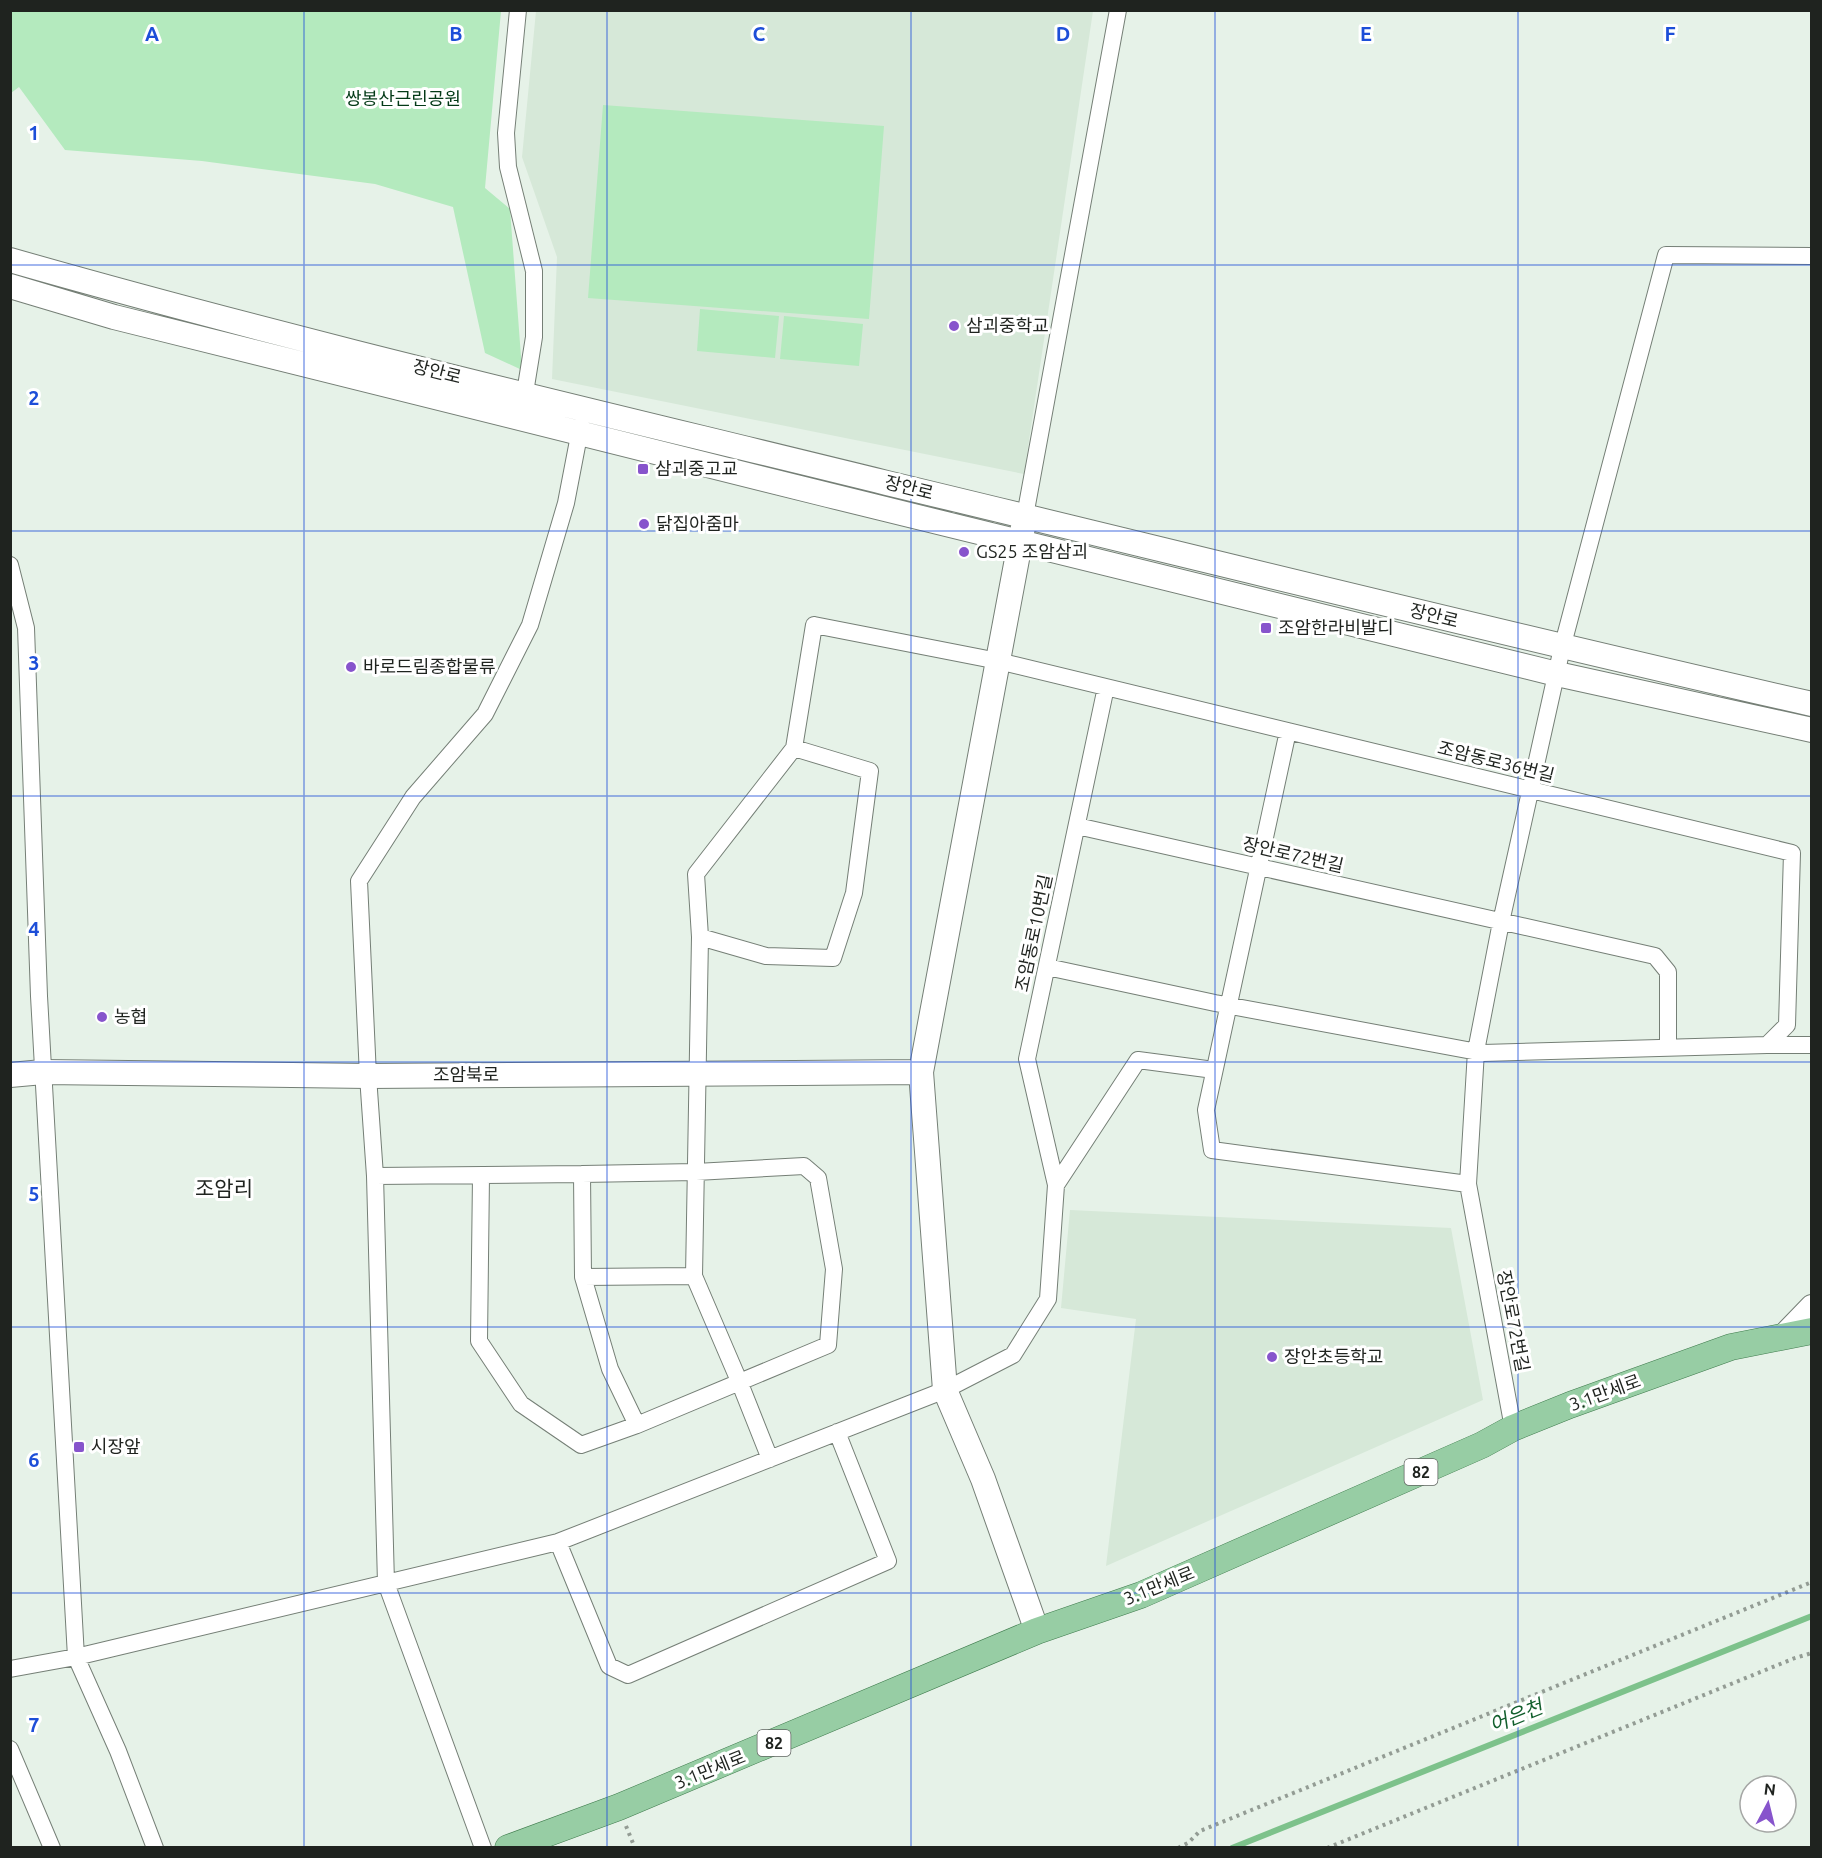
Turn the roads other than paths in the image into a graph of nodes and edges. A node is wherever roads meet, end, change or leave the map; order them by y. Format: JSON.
{"nodes":[{"id":1,"x":518,"y":10,"type":"edge"},
{"id":2,"x":1118,"y":10,"type":"edge"},
{"id":3,"x":1812,"y":256,"type":"edge"},
{"id":4,"x":10,"y":260,"type":"edge"},
{"id":5,"x":10,"y":286,"type":"edge"},
{"id":6,"x":525,"y":394,"type":"junction"},
{"id":7,"x":584,"y":409,"type":"junction"},
{"id":8,"x":520,"y":418,"type":"junction"},
{"id":9,"x":579,"y":432,"type":"junction"},
{"id":10,"x":1025,"y":516,"type":"junction"},
{"id":11,"x":1020,"y":543,"type":"junction"},
{"id":12,"x":10,"y":565,"type":"edge"},
{"id":13,"x":1562,"y":648,"type":"junction"},
{"id":14,"x":998,"y":661,"type":"junction"},
{"id":15,"x":1557,"y":674,"type":"junction"},
{"id":16,"x":1106,"y":687,"type":"junction"},
{"id":17,"x":1812,"y":704,"type":"edge"},
{"id":18,"x":1812,"y":730,"type":"edge"},
{"id":19,"x":1288,"y":731,"type":"junction"},
{"id":20,"x":794,"y":748,"type":"junction"},
{"id":21,"x":1532,"y":790,"type":"junction"},
{"id":22,"x":1077,"y":826,"type":"junction"},
{"id":23,"x":1258,"y":867,"type":"junction"},
{"id":24,"x":1502,"y":922,"type":"junction"},
{"id":25,"x":700,"y":937,"type":"junction"},
{"id":26,"x":1047,"y":967,"type":"junction"},
{"id":27,"x":1227,"y":1005,"type":"junction"},
{"id":28,"x":1767,"y":1045,"type":"junction"},
{"id":29,"x":1812,"y":1046,"type":"edge"},
{"id":30,"x":1668,"y":1048,"type":"junction"},
{"id":31,"x":1476,"y":1051,"type":"junction"},
{"id":32,"x":1214,"y":1070,"type":"junction"},
{"id":33,"x":43,"y":1072,"type":"junction"},
{"id":34,"x":921,"y":1072,"type":"junction"},
{"id":35,"x":696,"y":1074,"type":"junction"},
{"id":36,"x":10,"y":1075,"type":"edge"},
{"id":37,"x":368,"y":1076,"type":"junction"},
{"id":38,"x":696,"y":1172,"type":"junction"},
{"id":39,"x":582,"y":1174,"type":"junction"},
{"id":40,"x":375,"y":1176,"type":"junction"},
{"id":41,"x":482,"y":1176,"type":"junction"},
{"id":42,"x":1468,"y":1184,"type":"junction"},
{"id":43,"x":1056,"y":1185,"type":"junction"},
{"id":44,"x":694,"y":1276,"type":"junction"},
{"id":45,"x":583,"y":1277,"type":"junction"},
{"id":46,"x":1812,"y":1307,"type":"edge"},
{"id":47,"x":1812,"y":1331,"type":"edge"},
{"id":48,"x":1784,"y":1336,"type":"junction"},
{"id":49,"x":740,"y":1381,"type":"junction"},
{"id":50,"x":945,"y":1390,"type":"junction"},
{"id":51,"x":637,"y":1425,"type":"junction"},
{"id":52,"x":1513,"y":1428,"type":"junction"},
{"id":53,"x":837,"y":1432,"type":"junction"},
{"id":54,"x":770,"y":1458,"type":"junction"},
{"id":55,"x":558,"y":1542,"type":"junction"},
{"id":56,"x":386,"y":1583,"type":"junction"},
{"id":57,"x":1037,"y":1631,"type":"junction"},
{"id":58,"x":76,"y":1657,"type":"junction"},
{"id":59,"x":10,"y":1669,"type":"edge"},
{"id":60,"x":12,"y":1757,"type":"edge"},
{"id":61,"x":52,"y":1848,"type":"edge"},
{"id":62,"x":155,"y":1848,"type":"edge"},
{"id":63,"x":483,"y":1848,"type":"edge"},
{"id":64,"x":508,"y":1848,"type":"edge"}],
"edges":[{"from":1,"to":6,"type":"street"},
{"from":2,"to":10,"type":"street"},
{"from":3,"to":13,"type":"street","name":"장안로72번길"},
{"from":4,"to":6,"type":"street","name":"장안로"},
{"from":5,"to":8,"type":"street","name":"장안로"},
{"from":6,"to":7,"type":"street","name":"장안로"},
{"from":6,"to":8,"type":"street"},
{"from":7,"to":9,"type":"street"},
{"from":7,"to":10,"type":"street","name":"장안로"},
{"from":8,"to":9,"type":"street","name":"장안로"},
{"from":9,"to":11,"type":"street","name":"장안로"},
{"from":9,"to":37,"type":"street"},
{"from":10,"to":11,"type":"street"},
{"from":10,"to":13,"type":"street","name":"장안로"},
{"from":11,"to":14,"type":"street"},
{"from":11,"to":15,"type":"street","name":"장안로"},
{"from":12,"to":33,"type":"street"},
{"from":13,"to":15,"type":"street","name":"장안로72번길"},
{"from":13,"to":17,"type":"street","name":"장안로"},
{"from":14,"to":16,"type":"street","name":"조암동로36번길"},
{"from":14,"to":20,"type":"street","name":"조암동로36번길"},
{"from":14,"to":34,"type":"street"},
{"from":15,"to":18,"type":"street","name":"장안로"},
{"from":15,"to":21,"type":"street","name":"장안로72번길"},
{"from":16,"to":19,"type":"street","name":"조암동로36번길"},
{"from":16,"to":22,"type":"street","name":"조암동로10번길"},
{"from":19,"to":21,"type":"street","name":"조암동로36번길"},
{"from":19,"to":23,"type":"street"},
{"from":20,"to":25,"type":"street"},
{"from":20,"to":25,"type":"street"},
{"from":21,"to":24,"type":"street","name":"장안로72번길"},
{"from":21,"to":28,"type":"street","name":"조암동로36번길"},
{"from":22,"to":23,"type":"street","name":"장안로72번길"},
{"from":22,"to":26,"type":"street","name":"조암동로10번길"},
{"from":23,"to":24,"type":"street","name":"장안로72번길"},
{"from":23,"to":27,"type":"street"},
{"from":24,"to":30,"type":"street","name":"장안로72번길"},
{"from":24,"to":31,"type":"street","name":"장안로72번길"},
{"from":25,"to":35,"type":"street"},
{"from":26,"to":27,"type":"street"},
{"from":26,"to":43,"type":"street","name":"조암동로10번길"},
{"from":27,"to":31,"type":"street"},
{"from":27,"to":32,"type":"street"},
{"from":28,"to":29,"type":"street"},
{"from":28,"to":30,"type":"street"},
{"from":30,"to":31,"type":"street"},
{"from":31,"to":42,"type":"street","name":"장안로72번길"},
{"from":32,"to":42,"type":"street"},
{"from":32,"to":43,"type":"street","name":"조암동로10번길"},
{"from":33,"to":36,"type":"street","name":"조암북로"},
{"from":33,"to":37,"type":"street","name":"조암북로"},
{"from":33,"to":58,"type":"street"},
{"from":34,"to":35,"type":"street","name":"조암북로"},
{"from":34,"to":50,"type":"street"},
{"from":35,"to":37,"type":"street","name":"조암북로"},
{"from":35,"to":38,"type":"street"},
{"from":37,"to":40,"type":"street"},
{"from":38,"to":39,"type":"street"},
{"from":38,"to":44,"type":"street"},
{"from":38,"to":49,"type":"street"},
{"from":39,"to":41,"type":"street"},
{"from":39,"to":45,"type":"street"},
{"from":40,"to":41,"type":"street"},
{"from":40,"to":56,"type":"street"},
{"from":41,"to":51,"type":"street"},
{"from":42,"to":52,"type":"street","name":"장안로72번길"},
{"from":43,"to":50,"type":"street","name":"조암동로10번길"},
{"from":44,"to":45,"type":"street"},
{"from":44,"to":49,"type":"street"},
{"from":45,"to":51,"type":"street"},
{"from":46,"to":48,"type":"street"},
{"from":47,"to":48,"type":"main road","name":"3.1만세로","number":"82"},
{"from":48,"to":52,"type":"main road","name":"3.1만세로","number":"82"},
{"from":49,"to":51,"type":"street"},
{"from":49,"to":54,"type":"street"},
{"from":50,"to":53,"type":"street","name":"조암동로10번길"},
{"from":50,"to":57,"type":"street"},
{"from":52,"to":57,"type":"main road","name":"3.1만세로","number":"82"},
{"from":53,"to":54,"type":"street","name":"조암동로10번길"},
{"from":53,"to":55,"type":"street"},
{"from":54,"to":55,"type":"street","name":"조암동로10번길"},
{"from":55,"to":56,"type":"street","name":"조암동로10번길"},
{"from":56,"to":58,"type":"street","name":"조암동로10번길"},
{"from":56,"to":63,"type":"street"},
{"from":57,"to":64,"type":"main road","name":"3.1만세로","number":"82"},
{"from":58,"to":59,"type":"street","name":"조암동로10번길"},
{"from":58,"to":62,"type":"street"},
{"from":60,"to":61,"type":"street"}]}
